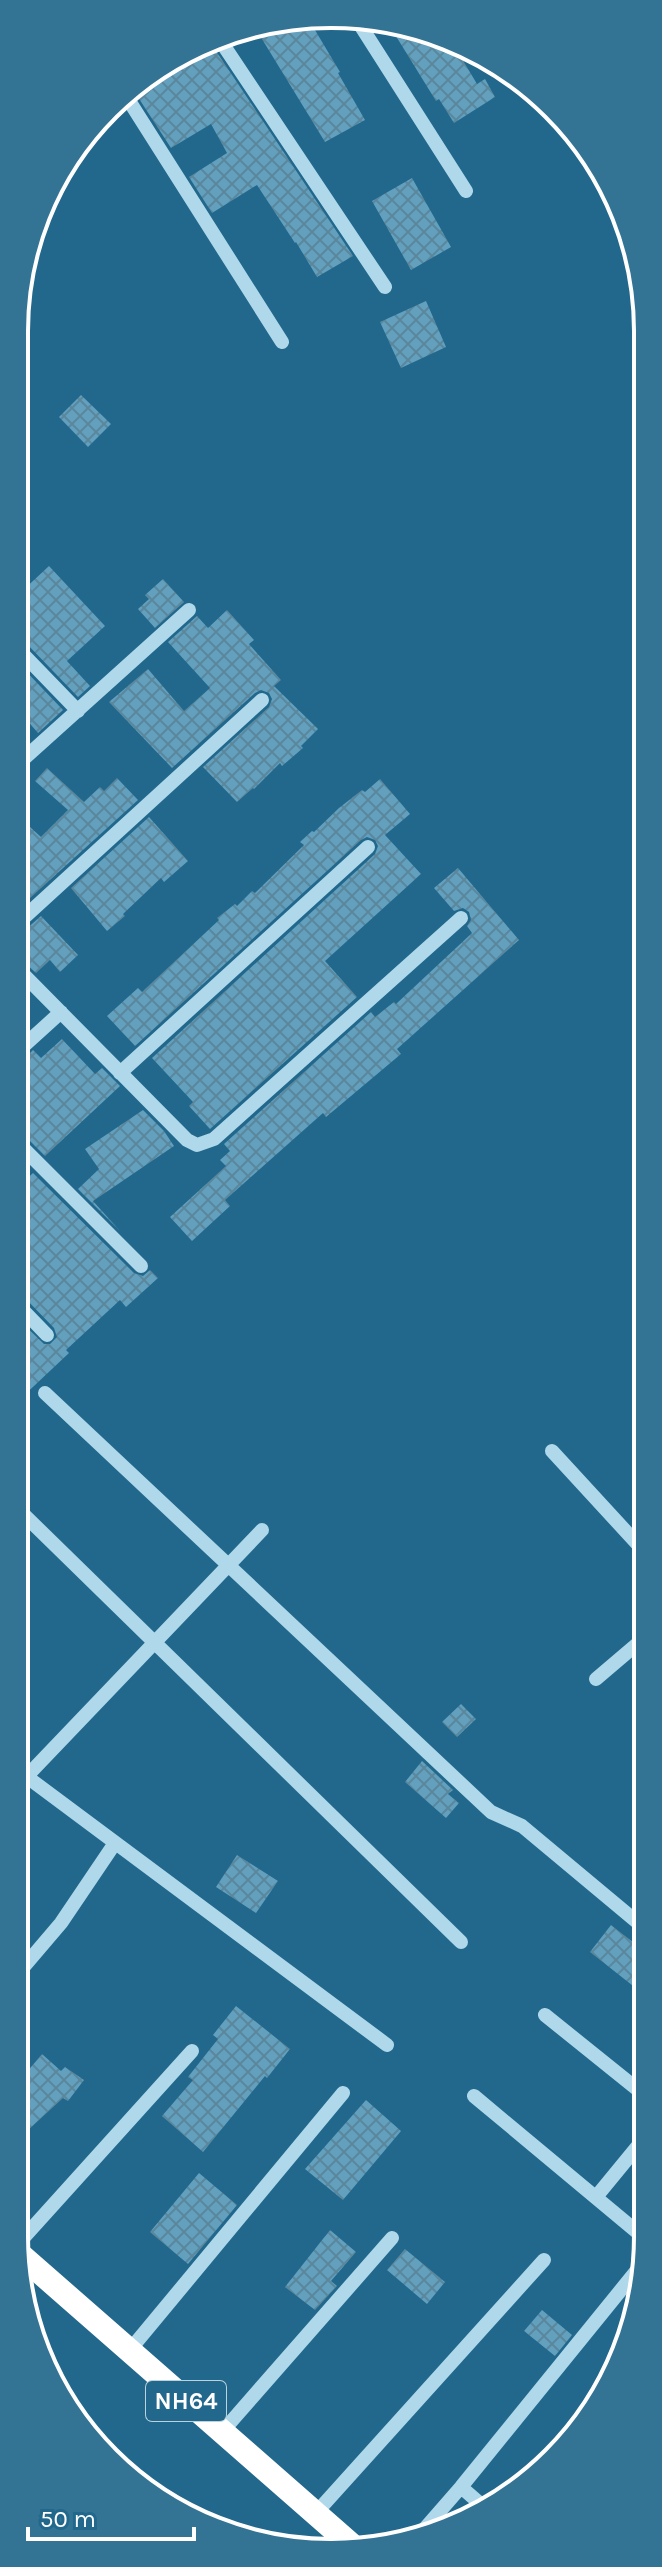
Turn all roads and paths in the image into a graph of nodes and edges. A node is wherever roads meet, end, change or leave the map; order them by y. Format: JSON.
{"nodes":[{"id":1,"x":364,"y":30,"type":"edge"},
{"id":2,"x":225,"y":47,"type":"edge"},
{"id":3,"x":131,"y":103,"type":"edge"},
{"id":4,"x":466,"y":191,"type":"dead end"},
{"id":5,"x":385,"y":287,"type":"dead end"},
{"id":6,"x":282,"y":342,"type":"dead end"},
{"id":7,"x":189,"y":610,"type":"dead end"},
{"id":8,"x":28,"y":659,"type":"edge"},
{"id":9,"x":262,"y":700,"type":"dead end"},
{"id":10,"x":78,"y":711,"type":"junction"},
{"id":11,"x":28,"y":755,"type":"edge"},
{"id":12,"x":368,"y":847,"type":"dead end"},
{"id":13,"x":28,"y":914,"type":"edge"},
{"id":14,"x":461,"y":918,"type":"dead end"},
{"id":15,"x":28,"y":979,"type":"edge"},
{"id":16,"x":61,"y":1012,"type":"junction"},
{"id":17,"x":28,"y":1042,"type":"edge"},
{"id":18,"x":120,"y":1073,"type":"junction"},
{"id":19,"x":28,"y":1153,"type":"edge"},
{"id":20,"x":141,"y":1266,"type":"dead end"},
{"id":21,"x":28,"y":1315,"type":"edge"},
{"id":22,"x":47,"y":1335,"type":"dead end"},
{"id":23,"x":45,"y":1393,"type":"dead end"},
{"id":24,"x":552,"y":1451,"type":"dead end"},
{"id":25,"x":28,"y":1519,"type":"edge"},
{"id":26,"x":262,"y":1530,"type":"dead end"},
{"id":27,"x":634,"y":1540,"type":"edge"},
{"id":28,"x":228,"y":1566,"type":"junction"},
{"id":29,"x":154,"y":1643,"type":"junction"},
{"id":30,"x":634,"y":1647,"type":"edge"},
{"id":31,"x":596,"y":1679,"type":"dead end"},
{"id":32,"x":28,"y":1765,"type":"edge"},
{"id":33,"x":28,"y":1777,"type":"edge"},
{"id":34,"x":115,"y":1843,"type":"junction"},
{"id":35,"x":634,"y":1919,"type":"edge"},
{"id":36,"x":461,"y":1942,"type":"dead end"},
{"id":37,"x":28,"y":1962,"type":"edge"},
{"id":38,"x":545,"y":2015,"type":"dead end"},
{"id":39,"x":387,"y":2045,"type":"dead end"},
{"id":40,"x":192,"y":2051,"type":"dead end"},
{"id":41,"x":634,"y":2087,"type":"edge"},
{"id":42,"x":343,"y":2093,"type":"dead end"},
{"id":43,"x":474,"y":2096,"type":"dead end"},
{"id":44,"x":634,"y":2151,"type":"edge"},
{"id":45,"x":596,"y":2197,"type":"junction"},
{"id":46,"x":634,"y":2229,"type":"edge"},
{"id":47,"x":28,"y":2237,"type":"edge"},
{"id":48,"x":392,"y":2238,"type":"dead end"},
{"id":49,"x":29,"y":2260,"type":"edge"},
{"id":50,"x":544,"y":2260,"type":"dead end"},
{"id":51,"x":631,"y":2278,"type":"edge"},
{"id":52,"x":129,"y":2351,"type":"junction"},
{"id":53,"x":222,"y":2432,"type":"junction"},
{"id":54,"x":461,"y":2487,"type":"junction"},
{"id":55,"x":477,"y":2501,"type":"edge"},
{"id":56,"x":315,"y":2514,"type":"junction"},
{"id":57,"x":430,"y":2522,"type":"edge"},
{"id":58,"x":344,"y":2538,"type":"edge"}],
"edges":[{"from":1,"to":4,"type":"street"},
{"from":2,"to":5,"type":"street"},
{"from":3,"to":6,"type":"street"},
{"from":7,"to":10,"type":"street"},
{"from":8,"to":10,"type":"street"},
{"from":9,"to":13,"type":"street"},
{"from":10,"to":11,"type":"street"},
{"from":12,"to":18,"type":"street"},
{"from":14,"to":18,"type":"street"},
{"from":15,"to":16,"type":"street"},
{"from":16,"to":17,"type":"street"},
{"from":16,"to":18,"type":"street"},
{"from":19,"to":20,"type":"street"},
{"from":21,"to":22,"type":"street"},
{"from":23,"to":28,"type":"street"},
{"from":24,"to":27,"type":"street"},
{"from":25,"to":29,"type":"street"},
{"from":26,"to":28,"type":"street"},
{"from":28,"to":29,"type":"street"},
{"from":28,"to":35,"type":"street"},
{"from":29,"to":32,"type":"street"},
{"from":29,"to":36,"type":"street"},
{"from":30,"to":31,"type":"street"},
{"from":33,"to":34,"type":"street"},
{"from":34,"to":37,"type":"street"},
{"from":34,"to":39,"type":"street"},
{"from":38,"to":41,"type":"street"},
{"from":40,"to":47,"type":"street"},
{"from":42,"to":52,"type":"street"},
{"from":43,"to":45,"type":"street"},
{"from":44,"to":45,"type":"street"},
{"from":45,"to":46,"type":"street"},
{"from":48,"to":53,"type":"street"},
{"from":49,"to":52,"type":"highway","number":"NH64"},
{"from":50,"to":56,"type":"street"},
{"from":51,"to":54,"type":"street"},
{"from":52,"to":53,"type":"highway","number":"NH64"},
{"from":53,"to":56,"type":"highway","number":"NH64"},
{"from":54,"to":55,"type":"street"},
{"from":54,"to":57,"type":"street"},
{"from":56,"to":58,"type":"highway","number":"NH64"}]}
